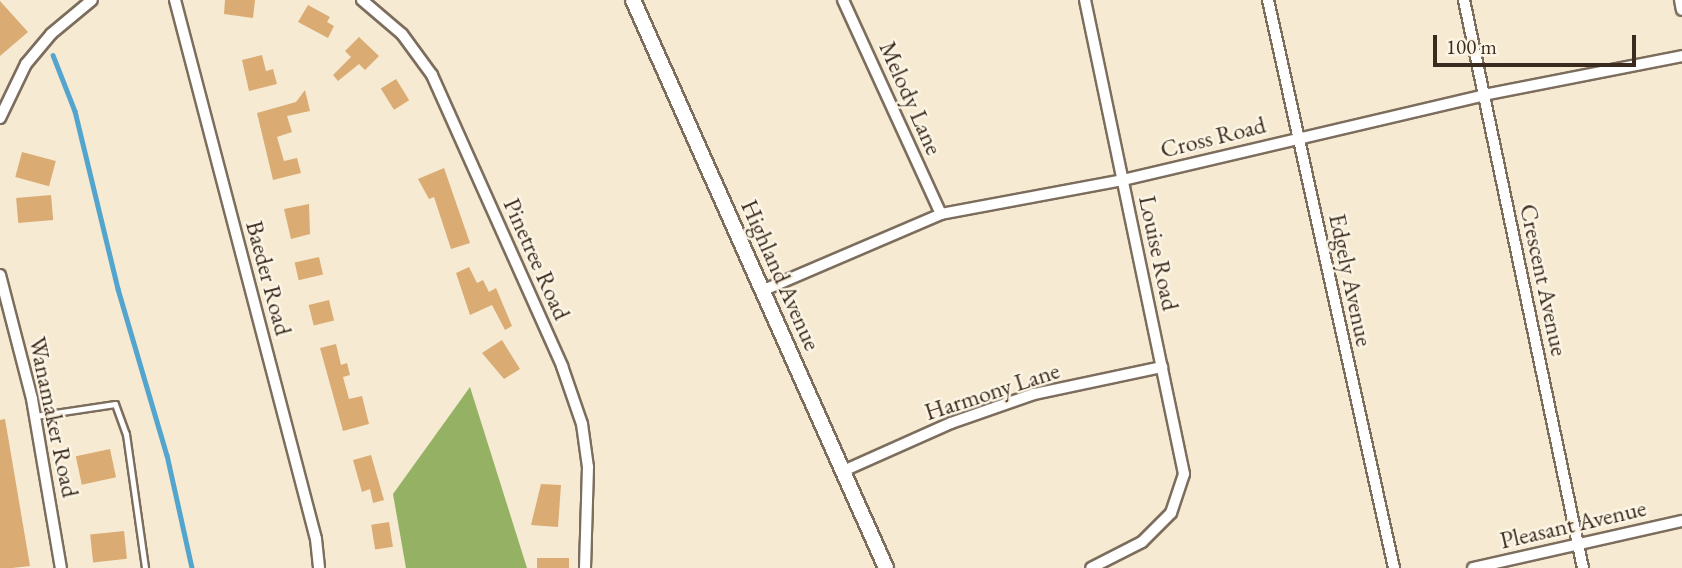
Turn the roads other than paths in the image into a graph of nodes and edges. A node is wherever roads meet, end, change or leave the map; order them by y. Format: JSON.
{"nodes":[{"id":1,"x":92,"y":0,"type":"edge"},
{"id":2,"x":175,"y":0,"type":"edge"},
{"id":3,"x":362,"y":0,"type":"edge"},
{"id":4,"x":633,"y":0,"type":"edge"},
{"id":5,"x":843,"y":0,"type":"edge"},
{"id":6,"x":1085,"y":0,"type":"edge"},
{"id":7,"x":1268,"y":0,"type":"edge"},
{"id":8,"x":1464,"y":0,"type":"edge"},
{"id":9,"x":1680,"y":0,"type":"edge"},
{"id":10,"x":1682,"y":10,"type":"edge"},
{"id":11,"x":1682,"y":56,"type":"edge"},
{"id":12,"x":1484,"y":95,"type":"junction"},
{"id":13,"x":0,"y":118,"type":"edge"},
{"id":14,"x":1298,"y":137,"type":"junction"},
{"id":15,"x":1123,"y":180,"type":"junction"},
{"id":16,"x":941,"y":214,"type":"junction"},
{"id":17,"x":0,"y":275,"type":"edge"},
{"id":18,"x":764,"y":290,"type":"junction"},
{"id":19,"x":1162,"y":367,"type":"junction"},
{"id":20,"x":35,"y":416,"type":"junction"},
{"id":21,"x":841,"y":471,"type":"junction"},
{"id":22,"x":1682,"y":521,"type":"edge"},
{"id":23,"x":1578,"y":545,"type":"junction"},
{"id":24,"x":61,"y":568,"type":"edge"},
{"id":25,"x":145,"y":568,"type":"edge"},
{"id":26,"x":319,"y":568,"type":"edge"},
{"id":27,"x":585,"y":568,"type":"edge"},
{"id":28,"x":886,"y":568,"type":"edge"},
{"id":29,"x":1091,"y":568,"type":"edge"},
{"id":30,"x":1394,"y":568,"type":"edge"},
{"id":31,"x":1473,"y":568,"type":"edge"},
{"id":32,"x":1583,"y":568,"type":"edge"}],
"edges":[{"from":1,"to":13,"type":"street"},
{"from":2,"to":26,"type":"street","name":"Baeder Road"},
{"from":3,"to":27,"type":"street","name":"Pinetree Road"},
{"from":4,"to":18,"type":"street","name":"Highland Avenue"},
{"from":5,"to":16,"type":"street","name":"Melody Lane"},
{"from":6,"to":15,"type":"street","name":"Louise Road"},
{"from":7,"to":14,"type":"street","name":"Edgely Avenue"},
{"from":8,"to":12,"type":"street","name":"Crescent Avenue"},
{"from":9,"to":10,"type":"street"},
{"from":11,"to":12,"type":"street","name":"Cross Road"},
{"from":12,"to":14,"type":"street","name":"Cross Road"},
{"from":12,"to":23,"type":"street","name":"Crescent Avenue"},
{"from":14,"to":15,"type":"street","name":"Cross Road"},
{"from":14,"to":30,"type":"street","name":"Edgely Avenue"},
{"from":15,"to":16,"type":"street","name":"Cross Road"},
{"from":15,"to":19,"type":"street","name":"Louise Road"},
{"from":16,"to":18,"type":"street","name":"Cross Road"},
{"from":17,"to":20,"type":"street","name":"Wanamaker Road"},
{"from":18,"to":21,"type":"street","name":"Highland Avenue"},
{"from":19,"to":21,"type":"street","name":"Harmony Lane"},
{"from":19,"to":29,"type":"street","name":"Louise Road"},
{"from":20,"to":24,"type":"street","name":"Wanamaker Road"},
{"from":20,"to":25,"type":"lane"},
{"from":21,"to":28,"type":"street","name":"Highland Avenue"},
{"from":22,"to":23,"type":"street","name":"Pleasant Avenue"},
{"from":23,"to":31,"type":"street","name":"Pleasant Avenue"},
{"from":23,"to":32,"type":"street","name":"Crescent Avenue"}]}
